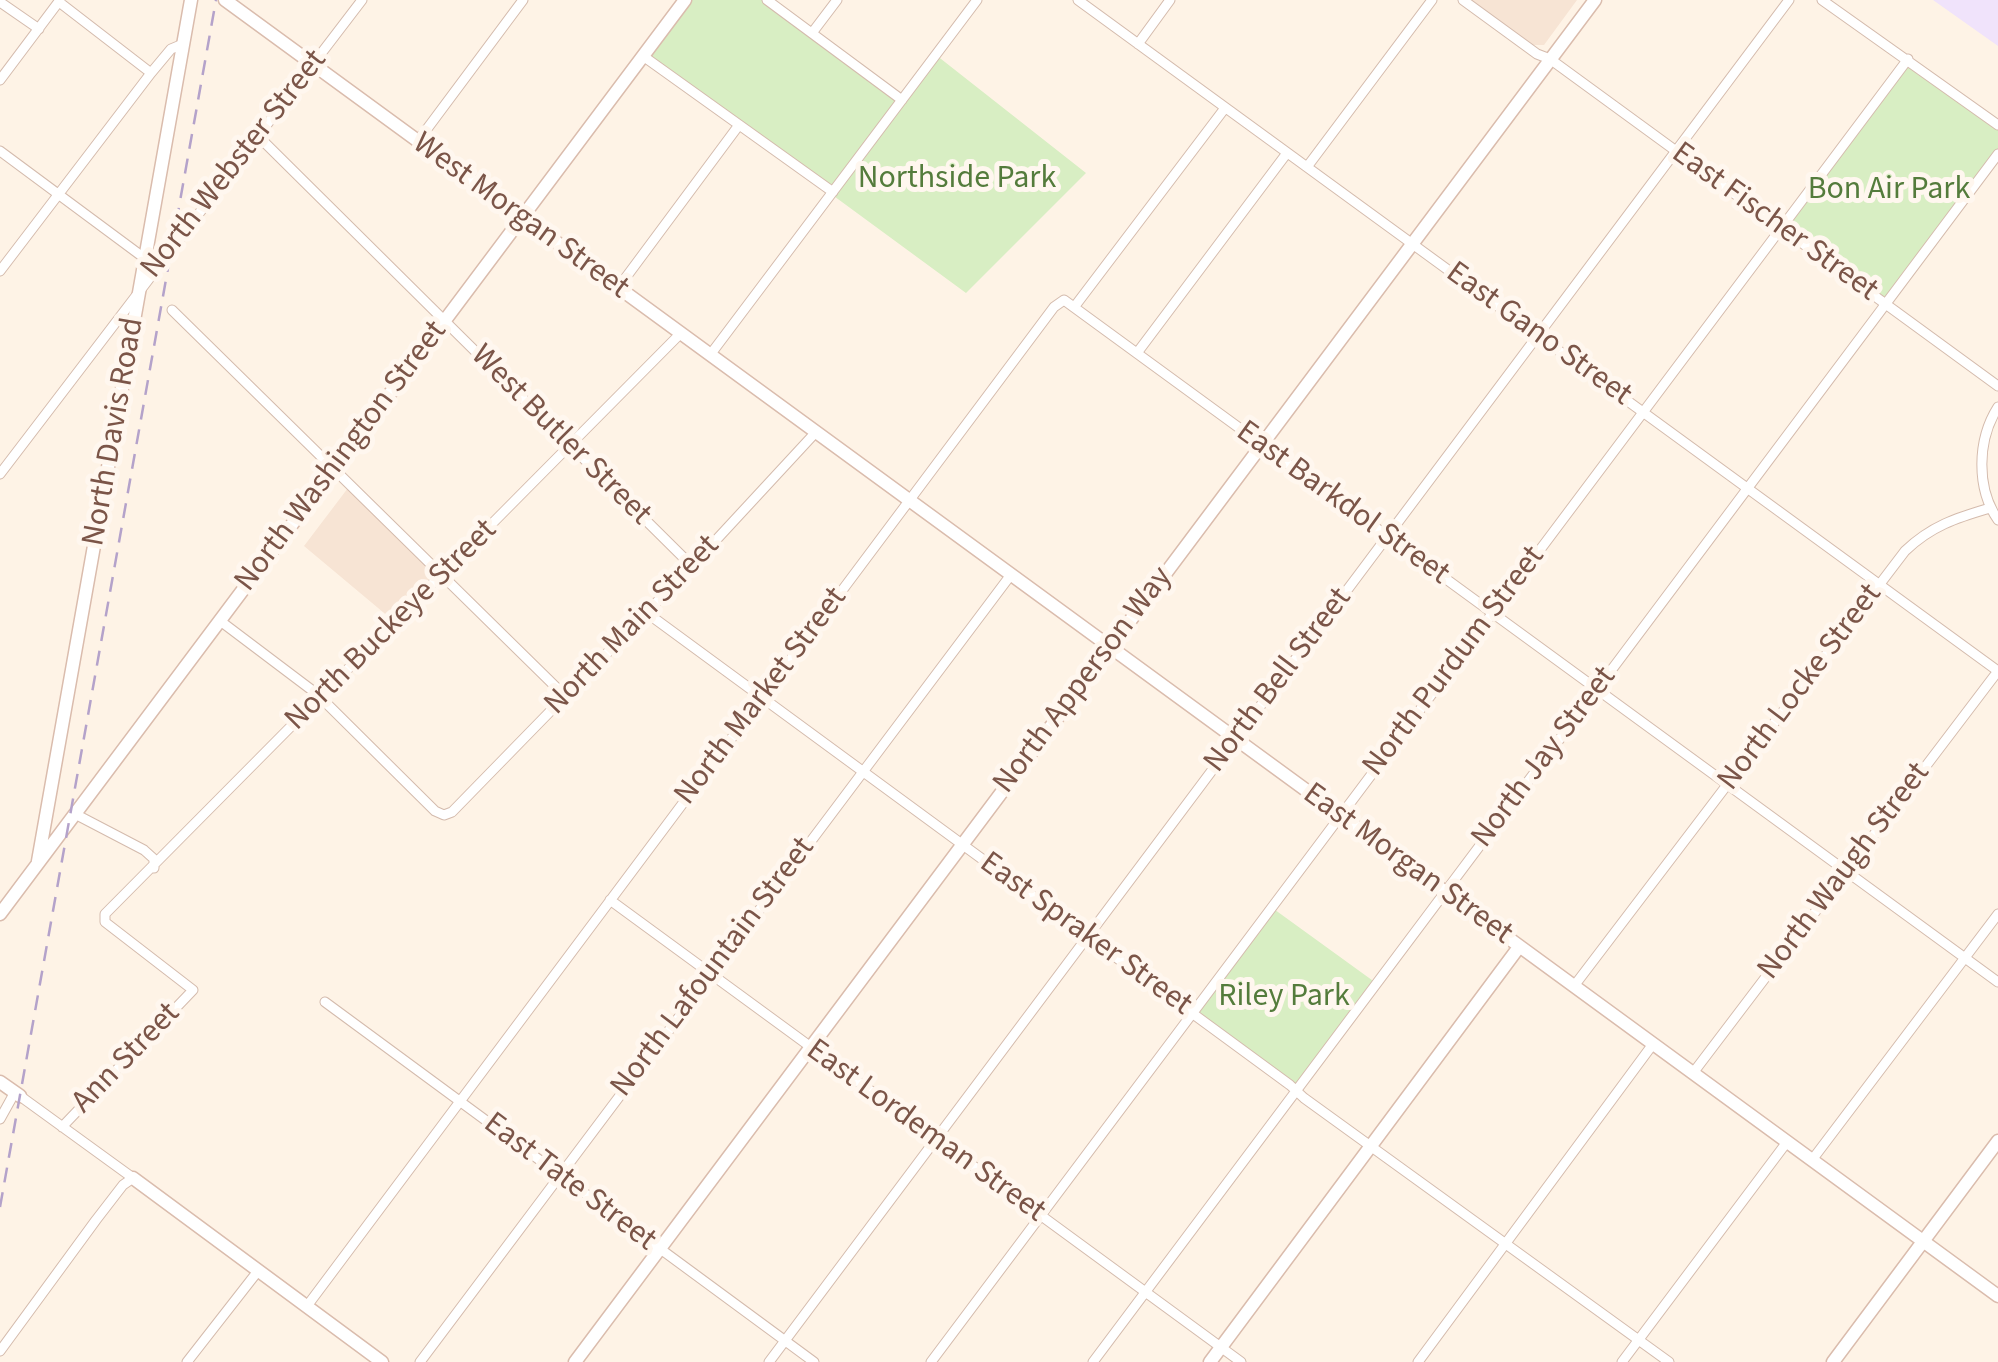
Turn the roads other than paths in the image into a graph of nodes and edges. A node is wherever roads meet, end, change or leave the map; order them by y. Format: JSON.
{"nodes":[{"id":1,"x":191,"y":0,"type":"edge"},
{"id":2,"x":225,"y":0,"type":"edge"},
{"id":3,"x":362,"y":0,"type":"edge"},
{"id":4,"x":523,"y":0,"type":"edge"},
{"id":5,"x":684,"y":0,"type":"edge"},
{"id":6,"x":768,"y":0,"type":"edge"},
{"id":7,"x":837,"y":0,"type":"edge"},
{"id":8,"x":978,"y":0,"type":"edge"},
{"id":9,"x":1078,"y":0,"type":"edge"},
{"id":10,"x":1170,"y":0,"type":"edge"},
{"id":11,"x":1432,"y":0,"type":"edge"},
{"id":12,"x":1463,"y":0,"type":"edge"},
{"id":13,"x":1595,"y":0,"type":"edge"},
{"id":14,"x":1789,"y":0,"type":"edge"},
{"id":15,"x":1822,"y":0,"type":"edge"},
{"id":16,"x":60,"y":1,"type":"edge"},
{"id":17,"x":0,"y":2,"type":"edge"},
{"id":18,"x":39,"y":29,"type":"junction"},
{"id":19,"x":812,"y":33,"type":"junction"},
{"id":20,"x":183,"y":44,"type":"junction"},
{"id":21,"x":1138,"y":44,"type":"junction"},
{"id":22,"x":643,"y":56,"type":"junction"},
{"id":23,"x":1550,"y":59,"type":"junction"},
{"id":24,"x":1908,"y":59,"type":"junction"},
{"id":25,"x":314,"y":65,"type":"junction"},
{"id":26,"x":151,"y":73,"type":"junction"},
{"id":27,"x":0,"y":80,"type":"edge"},
{"id":28,"x":902,"y":100,"type":"junction"},
{"id":29,"x":1224,"y":108,"type":"junction"},
{"id":30,"x":1998,"y":125,"type":"edge"},
{"id":31,"x":740,"y":126,"type":"junction"},
{"id":32,"x":258,"y":136,"type":"junction"},
{"id":33,"x":418,"y":142,"type":"junction"},
{"id":34,"x":0,"y":151,"type":"edge"},
{"id":35,"x":1676,"y":151,"type":"junction"},
{"id":36,"x":1287,"y":153,"type":"junction"},
{"id":37,"x":1998,"y":154,"type":"edge"},
{"id":38,"x":1307,"y":167,"type":"junction"},
{"id":39,"x":833,"y":192,"type":"junction"},
{"id":40,"x":59,"y":195,"type":"junction"},
{"id":41,"x":522,"y":218,"type":"junction"},
{"id":42,"x":1780,"y":227,"type":"junction"},
{"id":43,"x":1412,"y":244,"type":"junction"},
{"id":44,"x":152,"y":261,"type":"junction"},
{"id":45,"x":0,"y":272,"type":"edge"},
{"id":46,"x":140,"y":288,"type":"junction"},
{"id":47,"x":618,"y":288,"type":"junction"},
{"id":48,"x":1885,"y":304,"type":"junction"},
{"id":49,"x":1075,"y":306,"type":"junction"},
{"id":50,"x":172,"y":310,"type":"dead end"},
{"id":51,"x":444,"y":321,"type":"junction"},
{"id":52,"x":680,"y":334,"type":"junction"},
{"id":53,"x":1538,"y":335,"type":"junction"},
{"id":54,"x":1138,"y":353,"type":"junction"},
{"id":55,"x":710,"y":356,"type":"junction"},
{"id":56,"x":1998,"y":386,"type":"edge"},
{"id":57,"x":1998,"y":407,"type":"edge"},
{"id":58,"x":1643,"y":411,"type":"junction"},
{"id":59,"x":816,"y":432,"type":"junction"},
{"id":60,"x":1262,"y":444,"type":"junction"},
{"id":61,"x":570,"y":446,"type":"junction"},
{"id":62,"x":4,"y":462,"type":"edge"},
{"id":63,"x":334,"y":467,"type":"junction"},
{"id":64,"x":0,"y":474,"type":"edge"},
{"id":65,"x":1748,"y":487,"type":"junction"},
{"id":66,"x":909,"y":501,"type":"junction"},
{"id":67,"x":1990,"y":508,"type":"junction"},
{"id":68,"x":1998,"y":520,"type":"edge"},
{"id":69,"x":1387,"y":536,"type":"junction"},
{"id":70,"x":692,"y":566,"type":"junction"},
{"id":71,"x":444,"y":575,"type":"junction"},
{"id":72,"x":1010,"y":576,"type":"junction"},
{"id":73,"x":1880,"y":584,"type":"junction"},
{"id":74,"x":647,"y":613,"type":"junction"},
{"id":75,"x":1492,"y":614,"type":"junction"},
{"id":76,"x":220,"y":620,"type":"junction"},
{"id":77,"x":1110,"y":649,"type":"junction"},
{"id":78,"x":1998,"y":671,"type":"edge"},
{"id":79,"x":1596,"y":690,"type":"junction"},
{"id":80,"x":565,"y":696,"type":"junction"},
{"id":81,"x":321,"y":699,"type":"junction"},
{"id":82,"x":761,"y":699,"type":"junction"},
{"id":83,"x":1235,"y":740,"type":"junction"},
{"id":84,"x":860,"y":772,"type":"junction"},
{"id":85,"x":1727,"y":786,"type":"junction"},
{"id":86,"x":75,"y":814,"type":"junction"},
{"id":87,"x":1339,"y":816,"type":"junction"},
{"id":88,"x":961,"y":846,"type":"junction"},
{"id":89,"x":38,"y":863,"type":"junction"},
{"id":90,"x":154,"y":868,"type":"junction"},
{"id":91,"x":1846,"y":871,"type":"junction"},
{"id":92,"x":1444,"y":892,"type":"junction"},
{"id":93,"x":610,"y":900,"type":"junction"},
{"id":94,"x":0,"y":914,"type":"edge"},
{"id":95,"x":1998,"y":914,"type":"edge"},
{"id":96,"x":1087,"y":937,"type":"junction"},
{"id":97,"x":1519,"y":946,"type":"junction"},
{"id":98,"x":1964,"y":958,"type":"junction"},
{"id":99,"x":709,"y":974,"type":"junction"},
{"id":100,"x":1998,"y":982,"type":"edge"},
{"id":101,"x":1574,"y":986,"type":"junction"},
{"id":102,"x":192,"y":990,"type":"joint"},
{"id":103,"x":325,"y":1002,"type":"dead end"},
{"id":104,"x":1192,"y":1013,"type":"junction"},
{"id":105,"x":1653,"y":1044,"type":"junction"},
{"id":106,"x":810,"y":1048,"type":"junction"},
{"id":107,"x":1693,"y":1073,"type":"junction"},
{"id":108,"x":0,"y":1082,"type":"edge"},
{"id":109,"x":1296,"y":1090,"type":"junction"},
{"id":110,"x":17,"y":1094,"type":"junction"},
{"id":111,"x":460,"y":1102,"type":"junction"},
{"id":112,"x":0,"y":1119,"type":"edge"},
{"id":113,"x":62,"y":1127,"type":"junction"},
{"id":114,"x":936,"y":1139,"type":"junction"},
{"id":115,"x":1787,"y":1142,"type":"junction"},
{"id":116,"x":1996,"y":1146,"type":"edge"},
{"id":117,"x":1372,"y":1147,"type":"junction"},
{"id":118,"x":1812,"y":1160,"type":"junction"},
{"id":119,"x":559,"y":1175,"type":"junction"},
{"id":120,"x":133,"y":1178,"type":"junction"},
{"id":121,"x":1040,"y":1216,"type":"junction"},
{"id":122,"x":1923,"y":1241,"type":"junction"},
{"id":123,"x":1505,"y":1244,"type":"junction"},
{"id":124,"x":659,"y":1250,"type":"junction"},
{"id":125,"x":258,"y":1270,"type":"junction"},
{"id":126,"x":1145,"y":1292,"type":"junction"},
{"id":127,"x":1998,"y":1296,"type":"edge"},
{"id":128,"x":307,"y":1306,"type":"junction"},
{"id":129,"x":1638,"y":1340,"type":"junction"},
{"id":130,"x":785,"y":1341,"type":"junction"},
{"id":131,"x":1220,"y":1347,"type":"junction"},
{"id":132,"x":0,"y":1351,"type":"edge"},
{"id":133,"x":187,"y":1362,"type":"edge"},
{"id":134,"x":382,"y":1362,"type":"edge"},
{"id":135,"x":420,"y":1362,"type":"edge"},
{"id":136,"x":575,"y":1362,"type":"edge"},
{"id":137,"x":769,"y":1362,"type":"edge"},
{"id":138,"x":814,"y":1362,"type":"edge"},
{"id":139,"x":931,"y":1362,"type":"edge"},
{"id":140,"x":1093,"y":1362,"type":"edge"},
{"id":141,"x":1210,"y":1362,"type":"edge"},
{"id":142,"x":1240,"y":1362,"type":"edge"},
{"id":143,"x":1418,"y":1362,"type":"edge"},
{"id":144,"x":1622,"y":1362,"type":"edge"},
{"id":145,"x":1669,"y":1362,"type":"edge"},
{"id":146,"x":1833,"y":1362,"type":"edge"}],
"edges":[{"from":1,"to":20,"type":"street","name":"North Davis Road"},
{"from":2,"to":25,"type":"street","name":"West Morgan Street"},
{"from":3,"to":25,"type":"street","name":"North Webster Street"},
{"from":4,"to":33,"type":"street"},
{"from":5,"to":22,"type":"street","name":"North Washington Street"},
{"from":6,"to":19,"type":"street"},
{"from":7,"to":19,"type":"street"},
{"from":8,"to":28,"type":"street"},
{"from":9,"to":21,"type":"street","name":"East Gano Street"},
{"from":10,"to":21,"type":"street"},
{"from":11,"to":38,"type":"street"},
{"from":12,"to":23,"type":"street","name":"East Fischer Street"},
{"from":13,"to":23,"type":"street","name":"North Apperson Way"},
{"from":14,"to":35,"type":"street","name":"North Bell Street"},
{"from":15,"to":24,"type":"street"},
{"from":16,"to":18,"type":"street"},
{"from":16,"to":26,"type":"street"},
{"from":17,"to":18,"type":"street"},
{"from":18,"to":27,"type":"street"},
{"from":19,"to":28,"type":"street"},
{"from":20,"to":26,"type":"street"},
{"from":20,"to":44,"type":"street","name":"North Davis Road"},
{"from":21,"to":29,"type":"street","name":"East Gano Street"},
{"from":22,"to":31,"type":"street"},
{"from":22,"to":41,"type":"street","name":"North Washington Street"},
{"from":23,"to":35,"type":"street","name":"East Fischer Street"},
{"from":23,"to":43,"type":"street","name":"North Apperson Way"},
{"from":24,"to":30,"type":"street"},
{"from":24,"to":42,"type":"street","name":"North Purdum Street"},
{"from":25,"to":32,"type":"street","name":"North Webster Street"},
{"from":25,"to":33,"type":"street","name":"West Morgan Street"},
{"from":26,"to":40,"type":"street"},
{"from":28,"to":39,"type":"street"},
{"from":29,"to":36,"type":"street","name":"East Gano Street"},
{"from":29,"to":49,"type":"street","name":"North Market Street"},
{"from":31,"to":39,"type":"street"},
{"from":31,"to":47,"type":"street"},
{"from":32,"to":44,"type":"street","name":"North Webster Street"},
{"from":32,"to":51,"type":"street","name":"West Butler Street"},
{"from":33,"to":41,"type":"street","name":"West Morgan Street"},
{"from":34,"to":40,"type":"street"},
{"from":35,"to":42,"type":"street","name":"East Fischer Street"},
{"from":35,"to":53,"type":"street","name":"North Bell Street"},
{"from":36,"to":38,"type":"street","name":"East Gano Street"},
{"from":36,"to":54,"type":"street"},
{"from":37,"to":48,"type":"street","name":"North Jay Street"},
{"from":38,"to":43,"type":"street","name":"East Gano Street"},
{"from":39,"to":55,"type":"street"},
{"from":40,"to":44,"type":"street"},
{"from":40,"to":45,"type":"street"},
{"from":41,"to":47,"type":"street","name":"West Morgan Street"},
{"from":41,"to":51,"type":"street","name":"North Washington Street"},
{"from":42,"to":48,"type":"street","name":"East Fischer Street"},
{"from":42,"to":58,"type":"street","name":"North Purdum Street"},
{"from":43,"to":53,"type":"street","name":"East Gano Street"},
{"from":43,"to":60,"type":"street","name":"North Apperson Way"},
{"from":44,"to":46,"type":"street","name":"North Davis Road"},
{"from":46,"to":62,"type":"street","name":"North Webster Street"},
{"from":46,"to":89,"type":"street","name":"North Davis Road"},
{"from":47,"to":52,"type":"street","name":"West Morgan Street"},
{"from":48,"to":56,"type":"street","name":"East Fischer Street"},
{"from":48,"to":65,"type":"street","name":"North Jay Street"},
{"from":49,"to":54,"type":"street","name":"East Barkdol Street"},
{"from":49,"to":66,"type":"street","name":"North Market Street"},
{"from":50,"to":63,"type":"street"},
{"from":51,"to":61,"type":"street","name":"West Butler Street"},
{"from":51,"to":63,"type":"street","name":"North Washington Street"},
{"from":52,"to":55,"type":"street","name":"West Morgan Street"},
{"from":52,"to":61,"type":"street","name":"North Buckeye Street"},
{"from":53,"to":58,"type":"street","name":"East Gano Street"},
{"from":53,"to":69,"type":"street","name":"North Bell Street"},
{"from":54,"to":60,"type":"street","name":"East Barkdol Street"},
{"from":55,"to":59,"type":"street","name":"West Morgan Street"},
{"from":57,"to":67,"type":"street"},
{"from":58,"to":65,"type":"street","name":"East Gano Street"},
{"from":58,"to":75,"type":"street","name":"North Purdum Street"},
{"from":59,"to":66,"type":"street","name":"East Morgan Street"},
{"from":59,"to":70,"type":"street","name":"North Main Street"},
{"from":60,"to":69,"type":"street","name":"East Barkdol Street"},
{"from":60,"to":77,"type":"street","name":"North Apperson Way"},
{"from":61,"to":70,"type":"street","name":"West Butler Street"},
{"from":61,"to":71,"type":"street","name":"North Buckeye Street"},
{"from":62,"to":64,"type":"street","name":"North Webster Street"},
{"from":63,"to":71,"type":"street"},
{"from":63,"to":76,"type":"street","name":"North Washington Street"},
{"from":65,"to":73,"type":"street","name":"East Gano Street"},
{"from":65,"to":79,"type":"street","name":"North Jay Street"},
{"from":66,"to":72,"type":"street","name":"East Morgan Street"},
{"from":66,"to":82,"type":"street","name":"North Market Street"},
{"from":67,"to":68,"type":"street"},
{"from":67,"to":73,"type":"street","name":"North Locke Street"},
{"from":69,"to":75,"type":"street","name":"East Barkdol Street"},
{"from":69,"to":83,"type":"street","name":"North Bell Street"},
{"from":70,"to":74,"type":"street","name":"North Main Street"},
{"from":71,"to":80,"type":"street"},
{"from":71,"to":81,"type":"street","name":"North Buckeye Street"},
{"from":72,"to":77,"type":"street","name":"East Morgan Street"},
{"from":72,"to":84,"type":"street","name":"North Lafountain Street"},
{"from":73,"to":78,"type":"street","name":"East Gano Street"},
{"from":73,"to":85,"type":"street","name":"North Locke Street"},
{"from":74,"to":80,"type":"street","name":"North Main Street"},
{"from":74,"to":82,"type":"street","name":"East Spraker Street"},
{"from":75,"to":79,"type":"street","name":"East Barkdol Street"},
{"from":75,"to":87,"type":"street","name":"North Purdum Street"},
{"from":76,"to":81,"type":"street"},
{"from":76,"to":86,"type":"street","name":"North Washington Street"},
{"from":77,"to":83,"type":"street","name":"East Morgan Street"},
{"from":77,"to":88,"type":"street","name":"North Apperson Way"},
{"from":78,"to":91,"type":"street","name":"North Waugh Street"},
{"from":79,"to":85,"type":"street","name":"East Barkdol Street"},
{"from":79,"to":92,"type":"street","name":"North Jay Street"},
{"from":80,"to":81,"type":"street","name":"North Main Street"},
{"from":81,"to":90,"type":"street","name":"North Buckeye Street"},
{"from":82,"to":84,"type":"street","name":"East Spraker Street"},
{"from":82,"to":93,"type":"street","name":"North Market Street"},
{"from":83,"to":87,"type":"street","name":"East Morgan Street"},
{"from":83,"to":96,"type":"street","name":"North Bell Street"},
{"from":84,"to":88,"type":"street","name":"East Spraker Street"},
{"from":84,"to":99,"type":"street","name":"North Lafountain Street"},
{"from":85,"to":91,"type":"street","name":"East Barkdol Street"},
{"from":85,"to":101,"type":"street","name":"North Locke Street"},
{"from":86,"to":89,"type":"street","name":"North Washington Street"},
{"from":86,"to":90,"type":"street"},
{"from":87,"to":92,"type":"street","name":"East Morgan Street"},
{"from":87,"to":104,"type":"street","name":"North Purdum Street"},
{"from":88,"to":96,"type":"street","name":"East Spraker Street"},
{"from":88,"to":106,"type":"street","name":"North Apperson Way"},
{"from":89,"to":94,"type":"street","name":"North Washington Street"},
{"from":90,"to":102,"type":"street","name":"North Buckeye Street"},
{"from":91,"to":98,"type":"street","name":"East Barkdol Street"},
{"from":91,"to":107,"type":"street","name":"North Waugh Street"},
{"from":92,"to":97,"type":"street","name":"East Morgan Street"},
{"from":92,"to":109,"type":"street","name":"North Jay Street"},
{"from":93,"to":99,"type":"street","name":"East Lordeman Street"},
{"from":93,"to":111,"type":"street","name":"North Market Street"},
{"from":95,"to":98,"type":"street"},
{"from":96,"to":104,"type":"street","name":"East Spraker Street"},
{"from":96,"to":114,"type":"street","name":"North Bell Street"},
{"from":97,"to":101,"type":"street","name":"East Morgan Street"},
{"from":97,"to":117,"type":"street"},
{"from":98,"to":100,"type":"street","name":"East Barkdol Street"},
{"from":98,"to":118,"type":"street"},
{"from":99,"to":106,"type":"street","name":"East Lordeman Street"},
{"from":99,"to":119,"type":"street","name":"North Lafountain Street"},
{"from":101,"to":105,"type":"street","name":"East Morgan Street"},
{"from":102,"to":113,"type":"street","name":"Ann Street"},
{"from":103,"to":111,"type":"street","name":"East Tate Street"},
{"from":104,"to":109,"type":"street","name":"East Spraker Street"},
{"from":104,"to":121,"type":"street","name":"North Purdum Street"},
{"from":105,"to":107,"type":"street","name":"East Morgan Street"},
{"from":105,"to":123,"type":"street"},
{"from":106,"to":114,"type":"street","name":"East Lordeman Street"},
{"from":106,"to":124,"type":"street","name":"North Apperson Way"},
{"from":107,"to":115,"type":"street","name":"East Morgan Street"},
{"from":108,"to":110,"type":"street"},
{"from":109,"to":117,"type":"street","name":"East Spraker Street"},
{"from":109,"to":126,"type":"street","name":"North Jay Street"},
{"from":110,"to":112,"type":"street"},
{"from":110,"to":113,"type":"street"},
{"from":111,"to":119,"type":"street","name":"East Tate Street"},
{"from":111,"to":128,"type":"street","name":"North Market Street"},
{"from":113,"to":120,"type":"street"},
{"from":114,"to":121,"type":"street","name":"East Lordeman Street"},
{"from":114,"to":130,"type":"street","name":"North Bell Street"},
{"from":115,"to":118,"type":"street","name":"East Morgan Street"},
{"from":115,"to":129,"type":"street"},
{"from":116,"to":122,"type":"street"},
{"from":117,"to":123,"type":"street","name":"East Spraker Street"},
{"from":117,"to":131,"type":"street"},
{"from":118,"to":122,"type":"street","name":"East Morgan Street"},
{"from":119,"to":124,"type":"street","name":"East Tate Street"},
{"from":119,"to":135,"type":"street","name":"North Lafountain Street"},
{"from":120,"to":125,"type":"street"},
{"from":120,"to":132,"type":"street"},
{"from":121,"to":126,"type":"street","name":"East Lordeman Street"},
{"from":121,"to":139,"type":"street","name":"North Purdum Street"},
{"from":122,"to":127,"type":"street","name":"East Morgan Street"},
{"from":122,"to":146,"type":"street"},
{"from":123,"to":129,"type":"street","name":"East Spraker Street"},
{"from":123,"to":143,"type":"street"},
{"from":124,"to":130,"type":"street","name":"East Tate Street"},
{"from":124,"to":136,"type":"street","name":"North Apperson Way"},
{"from":125,"to":128,"type":"street"},
{"from":125,"to":133,"type":"street"},
{"from":126,"to":131,"type":"street","name":"East Lordeman Street"},
{"from":126,"to":140,"type":"street","name":"North Jay Street"},
{"from":128,"to":134,"type":"street"},
{"from":129,"to":144,"type":"street"},
{"from":129,"to":145,"type":"street","name":"East Spraker Street"},
{"from":130,"to":137,"type":"street","name":"North Bell Street"},
{"from":130,"to":138,"type":"street","name":"East Tate Street"},
{"from":131,"to":141,"type":"street"},
{"from":131,"to":142,"type":"street","name":"East Lordeman Street"}]}
